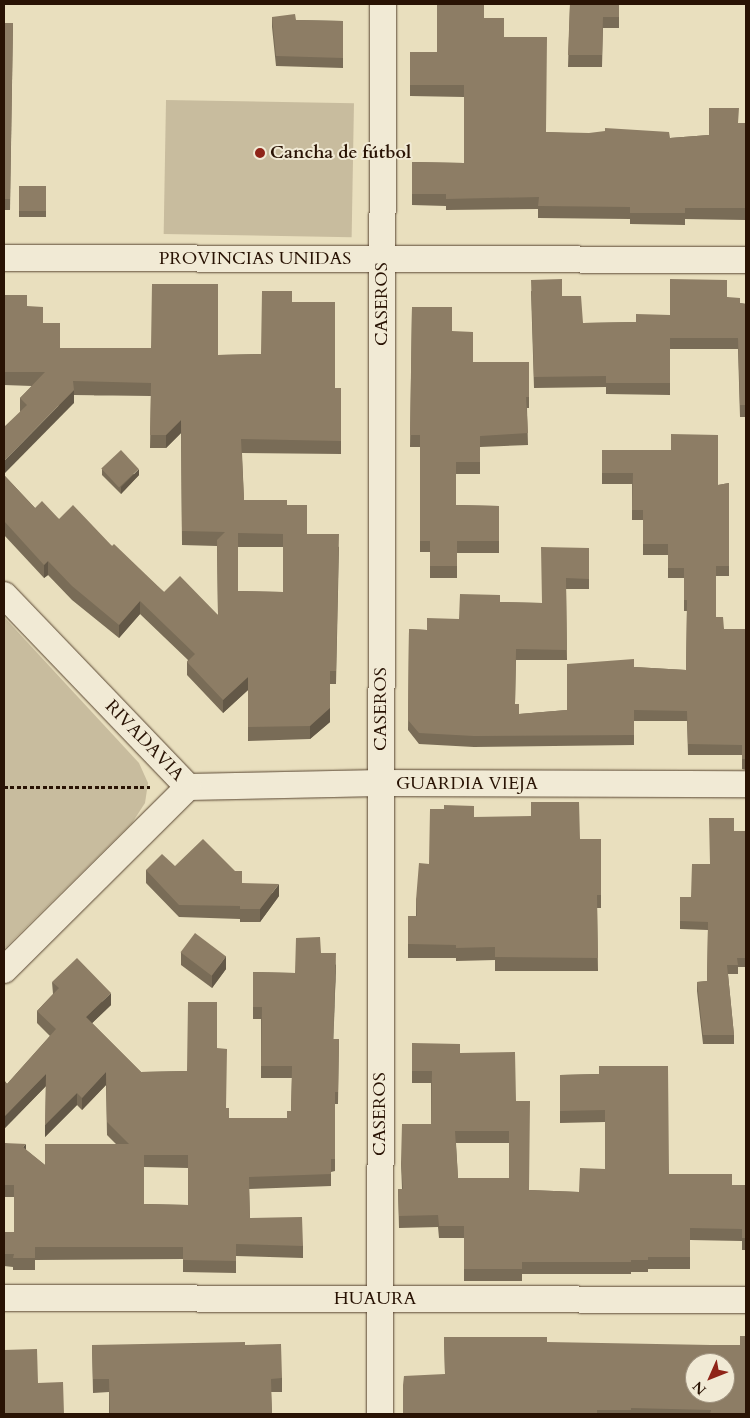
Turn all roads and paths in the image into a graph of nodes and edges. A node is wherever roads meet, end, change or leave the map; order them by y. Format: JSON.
{"nodes":[{"id":1,"x":383,"y":4,"type":"edge"},
{"id":2,"x":4,"y":258,"type":"edge"},
{"id":3,"x":382,"y":260,"type":"junction"},
{"id":4,"x":746,"y":260,"type":"edge"},
{"id":5,"x":4,"y":595,"type":"edge"},
{"id":6,"x":381,"y":783,"type":"junction"},
{"id":7,"x":746,"y":784,"type":"edge"},
{"id":8,"x":4,"y":787,"type":"edge"},
{"id":9,"x":188,"y":787,"type":"junction"},
{"id":10,"x":4,"y":970,"type":"edge"},
{"id":11,"x":4,"y":1298,"type":"edge"},
{"id":12,"x":380,"y":1299,"type":"junction"},
{"id":13,"x":746,"y":1300,"type":"edge"},
{"id":14,"x":380,"y":1414,"type":"edge"}],
"edges":[{"from":1,"to":3,"type":"street","name":"CASEROS"},
{"from":2,"to":3,"type":"street","name":"PROVINCIAS UNIDAS"},
{"from":3,"to":4,"type":"street","name":"PROVINCIAS UNIDAS"},
{"from":3,"to":6,"type":"street","name":"CASEROS"},
{"from":5,"to":9,"type":"street","name":"RIVADAVIA"},
{"from":6,"to":7,"type":"street","name":"GUARDIA VIEJA"},
{"from":6,"to":9,"type":"street","name":"GUARDIA VIEJA"},
{"from":6,"to":12,"type":"street","name":"CASEROS"},
{"from":8,"to":9,"type":"path"},
{"from":9,"to":10,"type":"street","name":"RIVADAVIA"},
{"from":11,"to":12,"type":"street","name":"HUAURA"},
{"from":12,"to":13,"type":"street","name":"HUAURA"},
{"from":12,"to":14,"type":"street","name":"CASEROS"}]}
